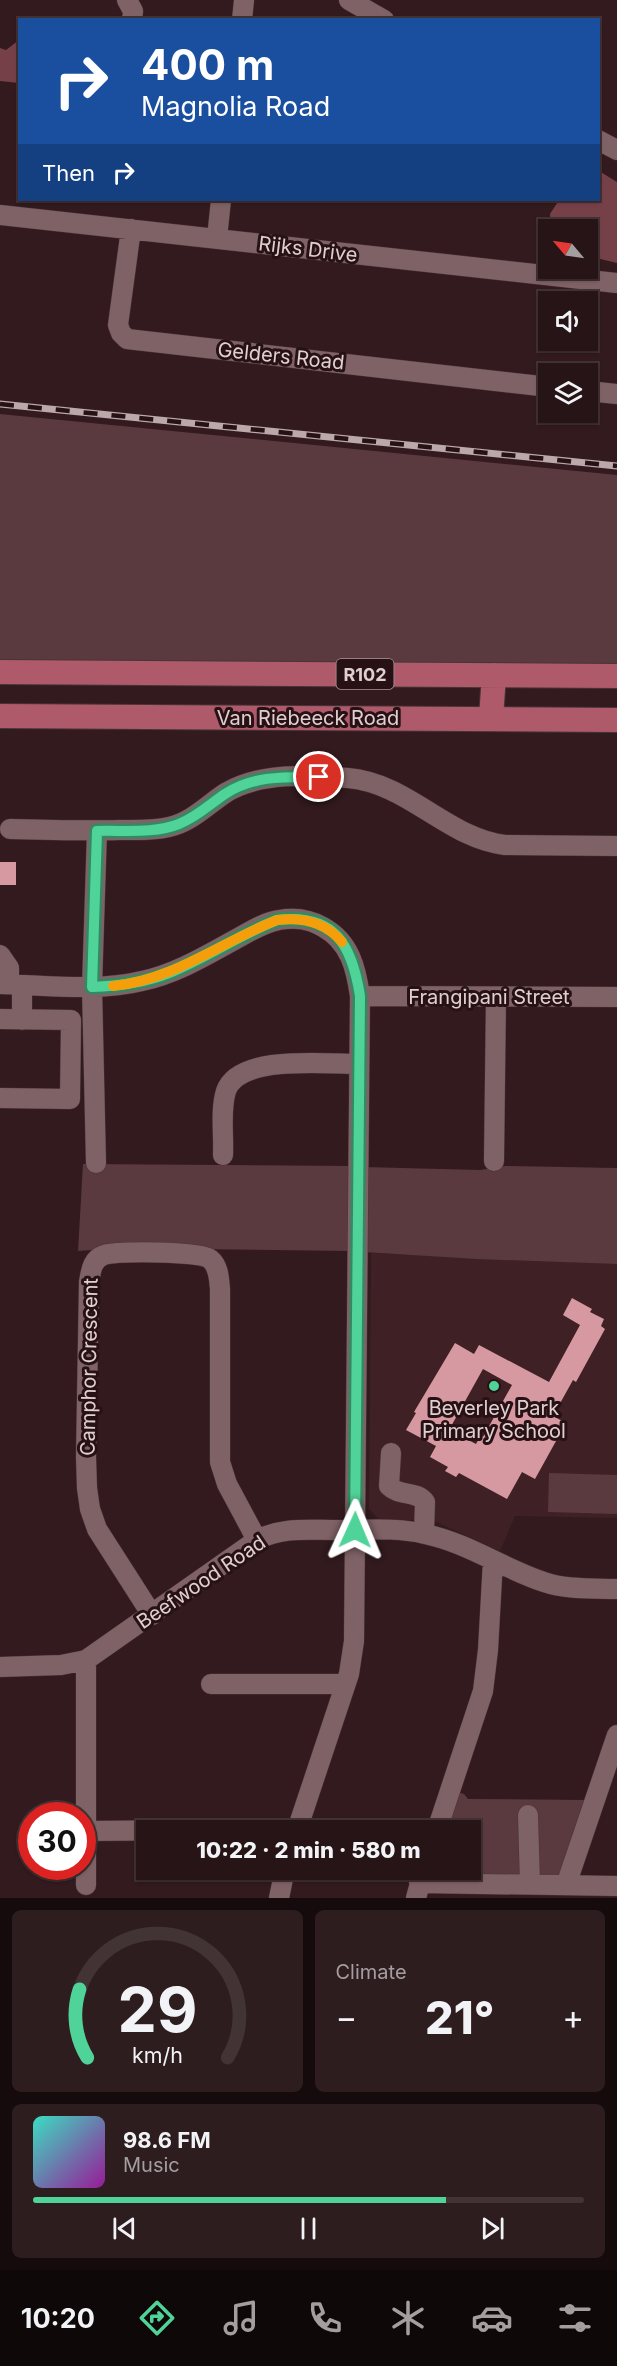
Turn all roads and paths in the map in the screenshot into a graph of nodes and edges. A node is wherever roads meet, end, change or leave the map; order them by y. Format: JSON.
{"nodes":[{"id":1,"x":127,"y":0,"type":"edge"},
{"id":2,"x":244,"y":0,"type":"edge"},
{"id":3,"x":349,"y":0,"type":"edge"},
{"id":4,"x":132,"y":18,"type":"edge"},
{"id":5,"x":242,"y":18,"type":"edge"},
{"id":6,"x":380,"y":18,"type":"edge"},
{"id":7,"x":600,"y":141,"type":"edge"},
{"id":8,"x":617,"y":150,"type":"edge"},
{"id":9,"x":221,"y":201,"type":"edge"},
{"id":10,"x":0,"y":214,"type":"edge"},
{"id":11,"x":131,"y":229,"type":"junction"},
{"id":12,"x":217,"y":238,"type":"junction"},
{"id":13,"x":617,"y":283,"type":"edge"},
{"id":14,"x":538,"y":386,"type":"edge"},
{"id":15,"x":598,"y":392,"type":"edge"},
{"id":16,"x":617,"y":394,"type":"edge"},
{"id":17,"x":0,"y":672,"type":"edge"},
{"id":18,"x":494,"y":675,"type":"junction"},
{"id":19,"x":617,"y":676,"type":"edge"},
{"id":20,"x":0,"y":716,"type":"edge"},
{"id":21,"x":491,"y":718,"type":"junction"},
{"id":22,"x":617,"y":720,"type":"edge"},
{"id":23,"x":10,"y":829,"type":"dead end"},
{"id":24,"x":97,"y":831,"type":"junction"},
{"id":25,"x":617,"y":846,"type":"edge"},
{"id":26,"x":0,"y":955,"type":"edge"},
{"id":27,"x":10,"y":984,"type":"edge"},
{"id":28,"x":92,"y":987,"type":"junction"},
{"id":29,"x":360,"y":996,"type":"junction"},
{"id":30,"x":617,"y":997,"type":"edge"},
{"id":31,"x":496,"y":998,"type":"junction"},
{"id":32,"x":0,"y":1020,"type":"edge"},
{"id":33,"x":22,"y":1020,"type":"junction"},
{"id":34,"x":359,"y":1064,"type":"junction"},
{"id":35,"x":0,"y":1098,"type":"edge"},
{"id":36,"x":223,"y":1155,"type":"dead end"},
{"id":37,"x":494,"y":1161,"type":"dead end"},
{"id":38,"x":96,"y":1163,"type":"dead end"},
{"id":39,"x":391,"y":1454,"type":"dead end"},
{"id":40,"x":355,"y":1530,"type":"junction"},
{"id":41,"x":424,"y":1533,"type":"junction"},
{"id":42,"x":257,"y":1540,"type":"junction"},
{"id":43,"x":493,"y":1560,"type":"junction"},
{"id":44,"x":617,"y":1589,"type":"edge"},
{"id":45,"x":152,"y":1615,"type":"junction"},
{"id":46,"x":86,"y":1660,"type":"junction"},
{"id":47,"x":0,"y":1667,"type":"edge"},
{"id":48,"x":211,"y":1684,"type":"dead end"},
{"id":49,"x":345,"y":1684,"type":"junction"},
{"id":50,"x":617,"y":1735,"type":"edge"},
{"id":51,"x":86,"y":1802,"type":"edge"},
{"id":52,"x":528,"y":1815,"type":"dead end"},
{"id":53,"x":300,"y":1820,"type":"edge"},
{"id":54,"x":440,"y":1820,"type":"edge"},
{"id":55,"x":96,"y":1831,"type":"edge"},
{"id":56,"x":136,"y":1831,"type":"edge"},
{"id":57,"x":86,"y":1880,"type":"edge"},
{"id":58,"x":283,"y":1880,"type":"edge"},
{"id":59,"x":420,"y":1883,"type":"edge"},
{"id":60,"x":530,"y":1884,"type":"junction"},
{"id":61,"x":86,"y":1885,"type":"dead end"},
{"id":62,"x":566,"y":1885,"type":"junction"},
{"id":63,"x":617,"y":1886,"type":"edge"},
{"id":64,"x":279,"y":1898,"type":"edge"}],
"edges":[{"from":1,"to":4,"type":"street"},
{"from":2,"to":5,"type":"street"},
{"from":3,"to":6,"type":"street"},
{"from":7,"to":8,"type":"street"},
{"from":9,"to":12,"type":"street"},
{"from":10,"to":11,"type":"street","name":"Rijks Drive"},
{"from":11,"to":12,"type":"street","name":"Rijks Drive"},
{"from":11,"to":14,"type":"street","name":"Gelders Road"},
{"from":12,"to":13,"type":"street","name":"Rijks Drive"},
{"from":15,"to":16,"type":"street"},
{"from":17,"to":18,"type":"main road","number":"R102"},
{"from":18,"to":19,"type":"main road","number":"R102"},
{"from":18,"to":21,"type":"main road"},
{"from":20,"to":21,"type":"main road","name":"Van Riebeeck Road"},
{"from":21,"to":22,"type":"main road","name":"Van Riebeeck Road"},
{"from":23,"to":24,"type":"street"},
{"from":24,"to":25,"type":"street"},
{"from":24,"to":28,"type":"street"},
{"from":26,"to":27,"type":"street"},
{"from":27,"to":28,"type":"street"},
{"from":27,"to":33,"type":"street"},
{"from":28,"to":29,"type":"street"},
{"from":28,"to":38,"type":"street"},
{"from":29,"to":31,"type":"street","name":"Frangipani Street"},
{"from":29,"to":34,"type":"street"},
{"from":30,"to":31,"type":"street","name":"Frangipani Street"},
{"from":31,"to":37,"type":"street"},
{"from":32,"to":33,"type":"street"},
{"from":33,"to":35,"type":"street"},
{"from":34,"to":36,"type":"street"},
{"from":34,"to":40,"type":"street"},
{"from":39,"to":41,"type":"street"},
{"from":40,"to":41,"type":"street","name":"Beefwood Road"},
{"from":40,"to":42,"type":"street","name":"Beefwood Road"},
{"from":40,"to":49,"type":"street"},
{"from":41,"to":43,"type":"street","name":"Beefwood Road"},
{"from":42,"to":45,"type":"street","name":"Beefwood Road"},
{"from":42,"to":45,"type":"street","name":"Camphor Crescent"},
{"from":43,"to":44,"type":"street","name":"Beefwood Road"},
{"from":43,"to":54,"type":"street"},
{"from":45,"to":46,"type":"street","name":"Beefwood Road"},
{"from":46,"to":47,"type":"street","name":"Beefwood Road"},
{"from":46,"to":51,"type":"street"},
{"from":48,"to":49,"type":"street"},
{"from":49,"to":53,"type":"street"},
{"from":50,"to":62,"type":"street"},
{"from":52,"to":60,"type":"street"},
{"from":55,"to":56,"type":"street"},
{"from":57,"to":61,"type":"street"},
{"from":58,"to":64,"type":"street"},
{"from":59,"to":60,"type":"street"},
{"from":60,"to":62,"type":"street"},
{"from":62,"to":63,"type":"street"}]}
